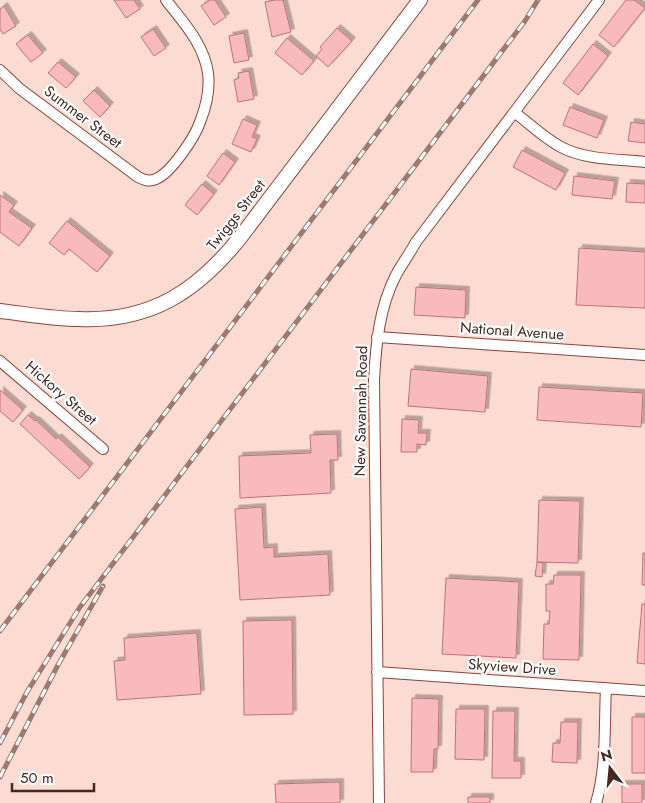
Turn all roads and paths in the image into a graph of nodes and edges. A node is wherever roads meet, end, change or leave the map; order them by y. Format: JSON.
{"nodes":[{"id":1,"x":166,"y":0,"type":"edge"},
{"id":2,"x":420,"y":0,"type":"edge"},
{"id":3,"x":599,"y":0,"type":"edge"},
{"id":4,"x":0,"y":70,"type":"edge"},
{"id":5,"x":514,"y":112,"type":"junction"},
{"id":6,"x":645,"y":162,"type":"edge"},
{"id":7,"x":0,"y":311,"type":"edge"},
{"id":8,"x":377,"y":337,"type":"junction"},
{"id":9,"x":645,"y":355,"type":"edge"},
{"id":10,"x":0,"y":361,"type":"edge"},
{"id":11,"x":103,"y":449,"type":"dead end"},
{"id":12,"x":377,"y":672,"type":"junction"},
{"id":13,"x":606,"y":688,"type":"junction"},
{"id":14,"x":645,"y":691,"type":"edge"},
{"id":15,"x":379,"y":803,"type":"edge"},
{"id":16,"x":596,"y":803,"type":"edge"}],
"edges":[{"from":1,"to":4,"type":"street","name":"Summer Street"},
{"from":2,"to":7,"type":"main road","name":"Twiggs Street"},
{"from":3,"to":5,"type":"street","name":"New Savannah Road"},
{"from":5,"to":6,"type":"street"},
{"from":5,"to":8,"type":"street","name":"New Savannah Road"},
{"from":8,"to":9,"type":"street","name":"National Avenue"},
{"from":8,"to":12,"type":"street","name":"New Savannah Road"},
{"from":10,"to":11,"type":"street","name":"Hickory Street"},
{"from":12,"to":13,"type":"street","name":"Skyview Drive"},
{"from":12,"to":15,"type":"street","name":"New Savannah Road"},
{"from":13,"to":14,"type":"street","name":"Skyview Drive"},
{"from":13,"to":16,"type":"street"}]}
